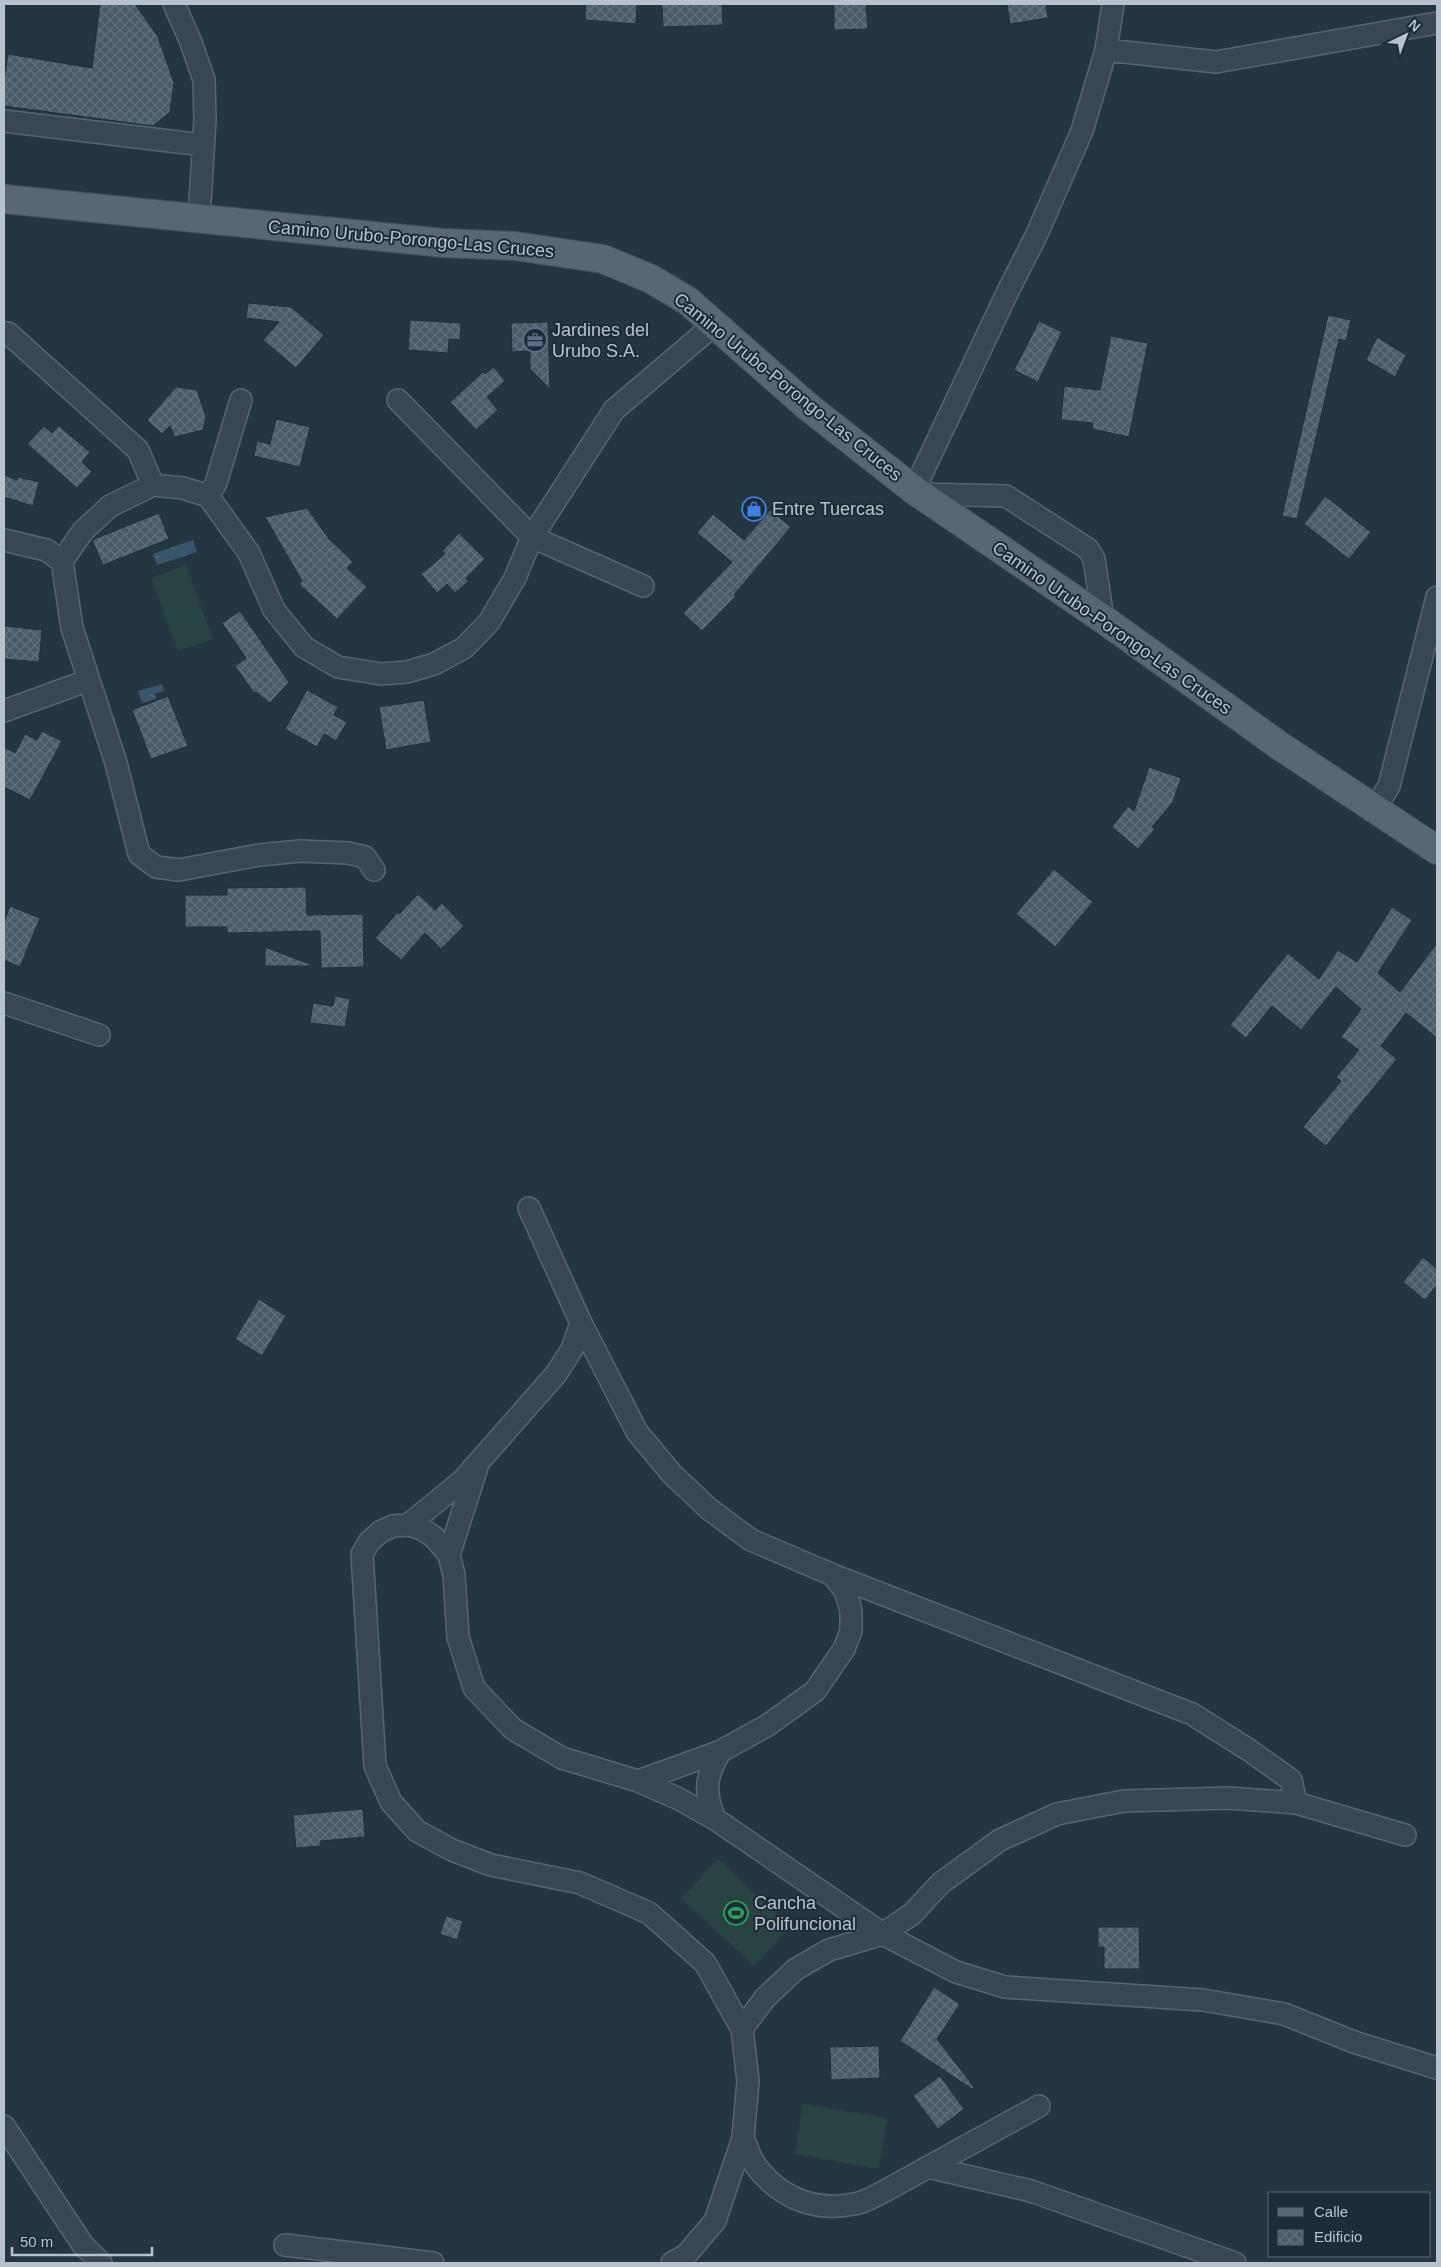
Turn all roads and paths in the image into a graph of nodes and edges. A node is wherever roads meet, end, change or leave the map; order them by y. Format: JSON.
{"nodes":[{"id":1,"x":174,"y":4,"type":"edge"},
{"id":2,"x":1114,"y":4,"type":"edge"},
{"id":3,"x":1437,"y":23,"type":"edge"},
{"id":4,"x":1106,"y":50,"type":"junction"},
{"id":5,"x":4,"y":121,"type":"edge"},
{"id":6,"x":203,"y":145,"type":"junction"},
{"id":7,"x":4,"y":199,"type":"edge"},
{"id":8,"x":199,"y":218,"type":"junction"},
{"id":9,"x":715,"y":324,"type":"junction"},
{"id":10,"x":8,"y":332,"type":"dead end"},
{"id":11,"x":241,"y":400,"type":"dead end"},
{"id":12,"x":398,"y":400,"type":"dead end"},
{"id":13,"x":153,"y":485,"type":"junction"},
{"id":14,"x":919,"y":492,"type":"junction"},
{"id":15,"x":208,"y":496,"type":"junction"},
{"id":16,"x":532,"y":537,"type":"junction"},
{"id":17,"x":4,"y":540,"type":"edge"},
{"id":18,"x":62,"y":561,"type":"junction"},
{"id":19,"x":643,"y":586,"type":"dead end"},
{"id":20,"x":1437,"y":597,"type":"edge"},
{"id":21,"x":1103,"y":619,"type":"junction"},
{"id":22,"x":88,"y":680,"type":"junction"},
{"id":23,"x":4,"y":711,"type":"edge"},
{"id":24,"x":1375,"y":808,"type":"junction"},
{"id":25,"x":1437,"y":850,"type":"edge"},
{"id":26,"x":374,"y":870,"type":"dead end"},
{"id":27,"x":4,"y":1003,"type":"edge"},
{"id":28,"x":99,"y":1036,"type":"dead end"},
{"id":29,"x":529,"y":1208,"type":"dead end"},
{"id":30,"x":581,"y":1324,"type":"junction"},
{"id":31,"x":477,"y":1464,"type":"junction"},
{"id":32,"x":408,"y":1525,"type":"junction"},
{"id":33,"x":449,"y":1555,"type":"junction"},
{"id":34,"x":833,"y":1576,"type":"junction"},
{"id":35,"x":721,"y":1751,"type":"junction"},
{"id":36,"x":638,"y":1781,"type":"junction"},
{"id":37,"x":1296,"y":1803,"type":"junction"},
{"id":38,"x":715,"y":1819,"type":"junction"},
{"id":39,"x":1405,"y":1835,"type":"dead end"},
{"id":40,"x":883,"y":1934,"type":"junction"},
{"id":41,"x":742,"y":2028,"type":"junction"},
{"id":42,"x":1437,"y":2068,"type":"edge"},
{"id":43,"x":1039,"y":2106,"type":"dead end"},
{"id":44,"x":4,"y":2126,"type":"edge"},
{"id":45,"x":743,"y":2138,"type":"junction"},
{"id":46,"x":928,"y":2167,"type":"junction"},
{"id":47,"x":285,"y":2245,"type":"dead end"},
{"id":48,"x":101,"y":2263,"type":"edge"},
{"id":49,"x":433,"y":2263,"type":"edge"},
{"id":50,"x":672,"y":2263,"type":"edge"},
{"id":51,"x":1235,"y":2263,"type":"edge"}],
"edges":[{"from":1,"to":6,"type":"street"},
{"from":2,"to":4,"type":"street"},
{"from":3,"to":4,"type":"street"},
{"from":4,"to":14,"type":"street"},
{"from":5,"to":6,"type":"street"},
{"from":6,"to":8,"type":"street"},
{"from":7,"to":8,"type":"main road","name":"Camino Urubo-Porongo-Las Cruces"},
{"from":8,"to":9,"type":"main road","name":"Camino Urubo-Porongo-Las Cruces"},
{"from":9,"to":14,"type":"main road","name":"Camino Urubo-Porongo-Las Cruces"},
{"from":9,"to":16,"type":"street"},
{"from":10,"to":13,"type":"street"},
{"from":11,"to":15,"type":"street"},
{"from":12,"to":16,"type":"street"},
{"from":13,"to":15,"type":"street"},
{"from":13,"to":18,"type":"street"},
{"from":14,"to":21,"type":"main road","name":"Camino Urubo-Porongo-Las Cruces"},
{"from":14,"to":21,"type":"street"},
{"from":15,"to":16,"type":"street"},
{"from":16,"to":19,"type":"street"},
{"from":17,"to":18,"type":"street"},
{"from":18,"to":22,"type":"street"},
{"from":20,"to":24,"type":"street"},
{"from":21,"to":24,"type":"main road","name":"Camino Urubo-Porongo-Las Cruces"},
{"from":22,"to":23,"type":"street"},
{"from":22,"to":26,"type":"street"},
{"from":24,"to":25,"type":"main road","name":"Camino Urubo-Porongo-Las Cruces"},
{"from":27,"to":28,"type":"street"},
{"from":29,"to":30,"type":"street"},
{"from":30,"to":31,"type":"street"},
{"from":30,"to":34,"type":"street"},
{"from":31,"to":32,"type":"street"},
{"from":31,"to":33,"type":"street"},
{"from":32,"to":33,"type":"street"},
{"from":32,"to":41,"type":"street"},
{"from":33,"to":36,"type":"street"},
{"from":34,"to":35,"type":"street"},
{"from":34,"to":37,"type":"street"},
{"from":35,"to":36,"type":"street"},
{"from":35,"to":38,"type":"street"},
{"from":36,"to":38,"type":"street"},
{"from":37,"to":39,"type":"street"},
{"from":37,"to":40,"type":"street"},
{"from":38,"to":40,"type":"street"},
{"from":40,"to":41,"type":"street"},
{"from":40,"to":42,"type":"street"},
{"from":41,"to":45,"type":"street"},
{"from":43,"to":46,"type":"street"},
{"from":44,"to":48,"type":"street"},
{"from":45,"to":46,"type":"street"},
{"from":45,"to":50,"type":"street"},
{"from":46,"to":51,"type":"street"},
{"from":47,"to":49,"type":"street"}]}
